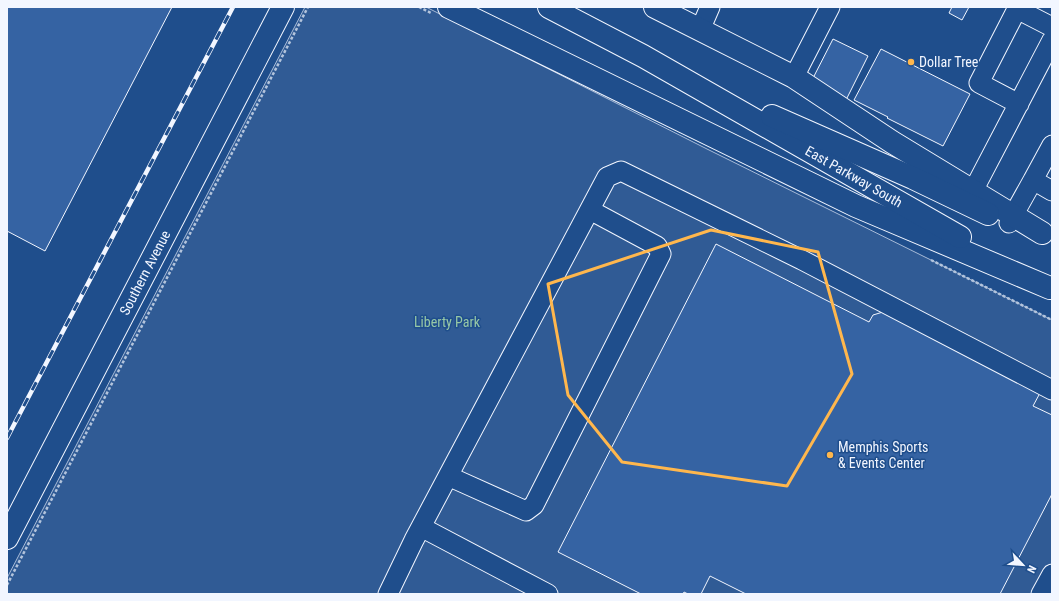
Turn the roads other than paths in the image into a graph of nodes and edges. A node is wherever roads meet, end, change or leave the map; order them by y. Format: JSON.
{"nodes":[{"id":1,"x":283,"y":7,"type":"edge"},
{"id":2,"x":449,"y":7,"type":"edge"},
{"id":3,"x":549,"y":7,"type":"edge"},
{"id":4,"x":655,"y":7,"type":"edge"},
{"id":5,"x":710,"y":7,"type":"edge"},
{"id":6,"x":830,"y":7,"type":"edge"},
{"id":7,"x":1052,"y":27,"type":"edge"},
{"id":8,"x":700,"y":30,"type":"junction"},
{"id":9,"x":1052,"y":40,"type":"edge"},
{"id":10,"x":649,"y":60,"type":"junction"},
{"id":11,"x":794,"y":77,"type":"junction"},
{"id":12,"x":1019,"y":104,"type":"junction"},
{"id":13,"x":1052,"y":145,"type":"edge"},
{"id":14,"x":1033,"y":180,"type":"junction"},
{"id":15,"x":1052,"y":191,"type":"edge"},
{"id":16,"x":971,"y":198,"type":"junction"},
{"id":17,"x":590,"y":210,"type":"junction"},
{"id":18,"x":1011,"y":219,"type":"junction"},
{"id":19,"x":1047,"y":236,"type":"edge"},
{"id":20,"x":1051,"y":288,"type":"edge"},
{"id":21,"x":1052,"y":390,"type":"edge"},
{"id":22,"x":448,"y":476,"type":"junction"},
{"id":23,"x":421,"y":527,"type":"junction"},
{"id":24,"x":7,"y":538,"type":"edge"},
{"id":25,"x":1052,"y":574,"type":"edge"},
{"id":26,"x":388,"y":594,"type":"edge"},
{"id":27,"x":548,"y":594,"type":"edge"},
{"id":28,"x":1041,"y":594,"type":"edge"}],
"edges":[{"from":1,"to":24,"type":"main road","name":"Southern Avenue"},
{"from":2,"to":20,"type":"main road"},
{"from":3,"to":10,"type":"main road","name":"East Parkway South"},
{"from":4,"to":8,"type":"main road"},
{"from":5,"to":8,"type":"street"},
{"from":6,"to":11,"type":"street"},
{"from":7,"to":12,"type":"street"},
{"from":8,"to":11,"type":"main road"},
{"from":9,"to":12,"type":"street"},
{"from":10,"to":16,"type":"main road","name":"East Parkway South"},
{"from":10,"to":20,"type":"main road","name":"East Parkway South"},
{"from":11,"to":16,"type":"main road"},
{"from":12,"to":16,"type":"street"},
{"from":13,"to":14,"type":"street"},
{"from":14,"to":15,"type":"street"},
{"from":14,"to":18,"type":"street"},
{"from":16,"to":18,"type":"main road"},
{"from":17,"to":21,"type":"street"},
{"from":17,"to":22,"type":"street"},
{"from":17,"to":22,"type":"street"},
{"from":18,"to":19,"type":"main road"},
{"from":22,"to":23,"type":"street"},
{"from":23,"to":26,"type":"street"},
{"from":23,"to":27,"type":"street"},
{"from":25,"to":28,"type":"street"}]}
